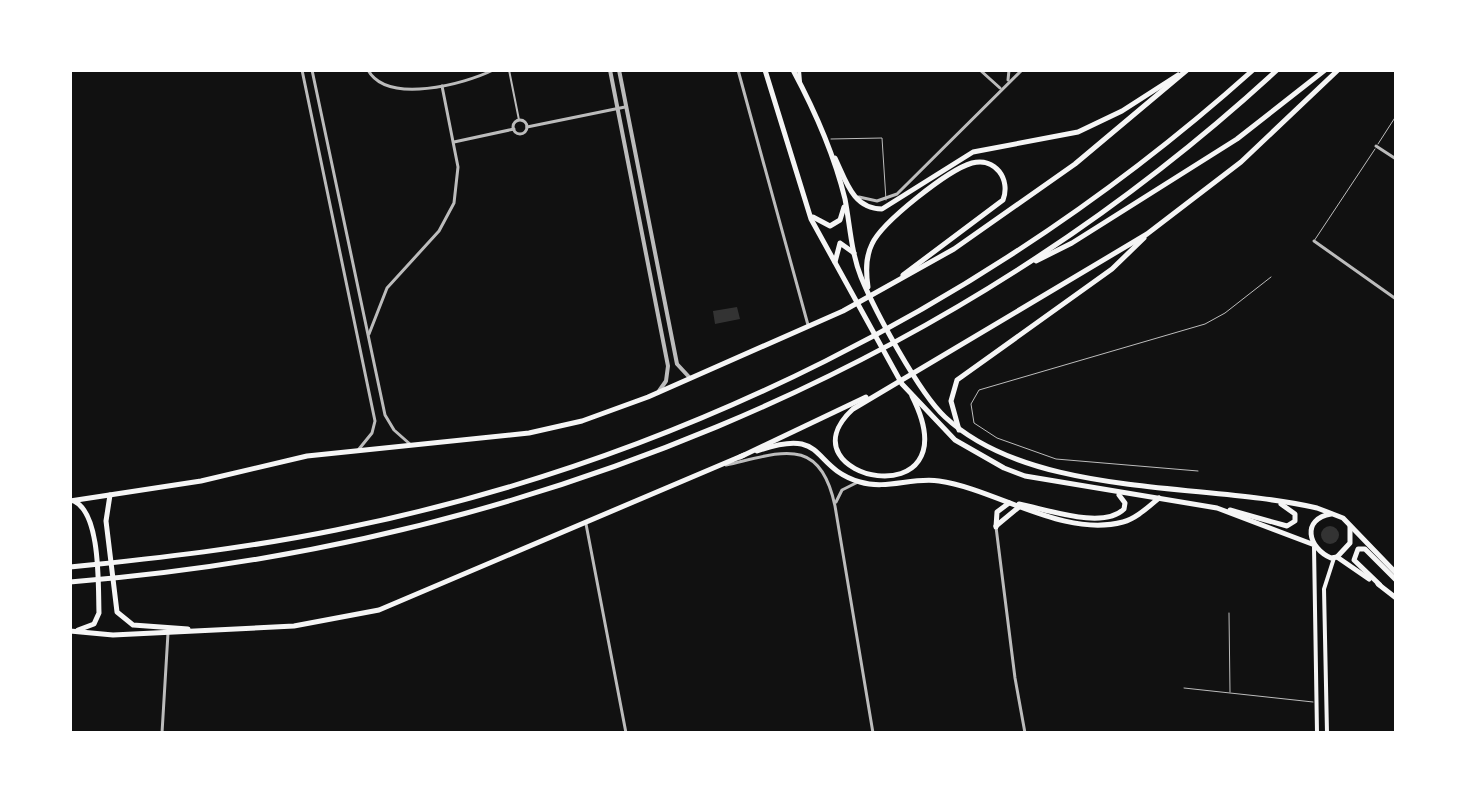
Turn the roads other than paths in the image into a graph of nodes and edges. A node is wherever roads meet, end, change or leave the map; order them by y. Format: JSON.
{"nodes":[{"id":1,"x":302,"y":70,"type":"edge"},
{"id":2,"x":312,"y":70,"type":"edge"},
{"id":3,"x":368,"y":70,"type":"edge"},
{"id":4,"x":493,"y":70,"type":"edge"},
{"id":5,"x":509,"y":70,"type":"edge"},
{"id":6,"x":610,"y":70,"type":"edge"},
{"id":7,"x":619,"y":70,"type":"edge"},
{"id":8,"x":738,"y":70,"type":"edge"},
{"id":9,"x":765,"y":70,"type":"edge"},
{"id":10,"x":796,"y":70,"type":"edge"},
{"id":11,"x":980,"y":70,"type":"edge"},
{"id":12,"x":1009,"y":70,"type":"edge"},
{"id":13,"x":1022,"y":70,"type":"edge"},
{"id":14,"x":1186,"y":70,"type":"edge"},
{"id":15,"x":1253,"y":70,"type":"edge"},
{"id":16,"x":1277,"y":70,"type":"edge"},
{"id":17,"x":1325,"y":70,"type":"edge"},
{"id":18,"x":1338,"y":70,"type":"edge"},
{"id":19,"x":1008,"y":80,"type":"junction"},
{"id":20,"x":442,"y":86,"type":"junction"},
{"id":21,"x":1000,"y":88,"type":"junction"},
{"id":22,"x":627,"y":107,"type":"junction"},
{"id":23,"x":617,"y":109,"type":"junction"},
{"id":24,"x":1396,"y":116,"type":"edge"},
{"id":25,"x":519,"y":120,"type":"junction"},
{"id":26,"x":527,"y":127,"type":"junction"},
{"id":27,"x":514,"y":129,"type":"junction"},
{"id":28,"x":826,"y":139,"type":"junction"},
{"id":29,"x":454,"y":142,"type":"junction"},
{"id":30,"x":1376,"y":146,"type":"junction"},
{"id":31,"x":1396,"y":159,"type":"edge"},
{"id":32,"x":851,"y":191,"type":"junction"},
{"id":33,"x":844,"y":198,"type":"junction"},
{"id":34,"x":886,"y":200,"type":"junction"},
{"id":35,"x":807,"y":210,"type":"junction"},
{"id":36,"x":1147,"y":234,"type":"junction"},
{"id":37,"x":1314,"y":241,"type":"joint"},
{"id":38,"x":854,"y":254,"type":"junction"},
{"id":39,"x":836,"y":267,"type":"junction"},
{"id":40,"x":1017,"y":270,"type":"junction"},
{"id":41,"x":1271,"y":277,"type":"dead end"},
{"id":42,"x":869,"y":292,"type":"junction"},
{"id":43,"x":880,"y":292,"type":"junction"},
{"id":44,"x":1396,"y":299,"type":"edge"},
{"id":45,"x":808,"y":328,"type":"junction"},
{"id":46,"x":368,"y":338,"type":"junction"},
{"id":47,"x":692,"y":379,"type":"junction"},
{"id":48,"x":890,"y":386,"type":"junction"},
{"id":49,"x":657,"y":393,"type":"junction"},
{"id":50,"x":912,"y":396,"type":"junction"},
{"id":51,"x":959,"y":430,"type":"junction"},
{"id":52,"x":414,"y":447,"type":"junction"},
{"id":53,"x":355,"y":452,"type":"junction"},
{"id":54,"x":740,"y":457,"type":"junction"},
{"id":55,"x":720,"y":466,"type":"junction"},
{"id":56,"x":1198,"y":471,"type":"dead end"},
{"id":57,"x":858,"y":482,"type":"junction"},
{"id":58,"x":1118,"y":494,"type":"junction"},
{"id":59,"x":110,"y":495,"type":"junction"},
{"id":60,"x":1159,"y":498,"type":"junction"},
{"id":61,"x":71,"y":500,"type":"edge"},
{"id":62,"x":1275,"y":502,"type":"junction"},
{"id":63,"x":1007,"y":503,"type":"junction"},
{"id":64,"x":1125,"y":503,"type":"junction"},
{"id":65,"x":835,"y":506,"type":"junction"},
{"id":66,"x":1019,"y":507,"type":"junction"},
{"id":67,"x":1217,"y":508,"type":"junction"},
{"id":68,"x":1336,"y":514,"type":"junction"},
{"id":69,"x":1137,"y":516,"type":"junction"},
{"id":70,"x":1347,"y":520,"type":"junction"},
{"id":71,"x":586,"y":524,"type":"junction"},
{"id":72,"x":996,"y":527,"type":"junction"},
{"id":73,"x":1313,"y":546,"type":"junction"},
{"id":74,"x":1335,"y":558,"type":"junction"},
{"id":75,"x":70,"y":567,"type":"edge"},
{"id":76,"x":1396,"y":573,"type":"edge"},
{"id":77,"x":1396,"y":580,"type":"edge"},
{"id":78,"x":70,"y":582,"type":"edge"},
{"id":79,"x":1380,"y":585,"type":"junction"},
{"id":80,"x":1396,"y":598,"type":"edge"},
{"id":81,"x":1229,"y":613,"type":"dead end"},
{"id":82,"x":201,"y":630,"type":"junction"},
{"id":83,"x":71,"y":631,"type":"edge"},
{"id":84,"x":168,"y":633,"type":"junction"},
{"id":85,"x":1184,"y":688,"type":"dead end"},
{"id":86,"x":1230,"y":695,"type":"junction"},
{"id":87,"x":1317,"y":703,"type":"junction"},
{"id":88,"x":162,"y":733,"type":"edge"},
{"id":89,"x":626,"y":733,"type":"edge"},
{"id":90,"x":873,"y":733,"type":"edge"},
{"id":91,"x":1025,"y":733,"type":"edge"},
{"id":92,"x":1317,"y":733,"type":"edge"},
{"id":93,"x":1327,"y":733,"type":"edge"}],
"edges":[{"from":1,"to":53,"type":"street"},
{"from":2,"to":46,"type":"street"},
{"from":3,"to":20,"type":"street"},
{"from":4,"to":20,"type":"street"},
{"from":5,"to":25,"type":"street"},
{"from":6,"to":23,"type":"street"},
{"from":7,"to":22,"type":"street"},
{"from":8,"to":45,"type":"street"},
{"from":9,"to":35,"type":"main road"},
{"from":10,"to":28,"type":"main road"},
{"from":11,"to":21,"type":"street"},
{"from":12,"to":19,"type":"street"},
{"from":13,"to":19,"type":"street"},
{"from":14,"to":32,"type":"main road"},
{"from":14,"to":43,"type":"main road"},
{"from":15,"to":75,"type":"main road"},
{"from":16,"to":40,"type":"main road"},
{"from":17,"to":40,"type":"main road"},
{"from":18,"to":36,"type":"main road"},
{"from":19,"to":21,"type":"street"},
{"from":20,"to":29,"type":"street"},
{"from":21,"to":34,"type":"street"},
{"from":22,"to":23,"type":"street"},
{"from":22,"to":47,"type":"street"},
{"from":23,"to":26,"type":"street"},
{"from":23,"to":49,"type":"street"},
{"from":24,"to":30,"type":"lane"},
{"from":25,"to":26,"type":"street"},
{"from":25,"to":27,"type":"street"},
{"from":26,"to":27,"type":"street"},
{"from":27,"to":29,"type":"street"},
{"from":28,"to":32,"type":"main road"},
{"from":28,"to":33,"type":"main road"},
{"from":28,"to":34,"type":"lane"},
{"from":29,"to":46,"type":"street"},
{"from":30,"to":31,"type":"street"},
{"from":30,"to":37,"type":"lane"},
{"from":32,"to":34,"type":"street"},
{"from":33,"to":35,"type":"main road"},
{"from":33,"to":38,"type":"main road"},
{"from":35,"to":39,"type":"main road"},
{"from":36,"to":48,"type":"main road"},
{"from":36,"to":51,"type":"main road"},
{"from":37,"to":44,"type":"street"},
{"from":38,"to":39,"type":"main road"},
{"from":38,"to":42,"type":"main road"},
{"from":39,"to":50,"type":"main road"},
{"from":40,"to":78,"type":"main road"},
{"from":41,"to":56,"type":"lane"},
{"from":42,"to":43,"type":"main road"},
{"from":42,"to":51,"type":"main road"},
{"from":43,"to":45,"type":"main road"},
{"from":45,"to":47,"type":"main road"},
{"from":46,"to":52,"type":"street"},
{"from":47,"to":49,"type":"main road"},
{"from":48,"to":50,"type":"main road"},
{"from":48,"to":54,"type":"main road"},
{"from":49,"to":52,"type":"main road"},
{"from":50,"to":58,"type":"main road"},
{"from":51,"to":62,"type":"main road"},
{"from":52,"to":53,"type":"main road"},
{"from":53,"to":59,"type":"main road"},
{"from":54,"to":55,"type":"main road"},
{"from":54,"to":57,"type":"main road"},
{"from":55,"to":65,"type":"street"},
{"from":55,"to":71,"type":"main road"},
{"from":57,"to":63,"type":"main road"},
{"from":57,"to":65,"type":"street"},
{"from":58,"to":60,"type":"main road"},
{"from":58,"to":64,"type":"main road"},
{"from":59,"to":61,"type":"main road"},
{"from":59,"to":82,"type":"main road"},
{"from":60,"to":67,"type":"main road"},
{"from":60,"to":69,"type":"main road"},
{"from":61,"to":83,"type":"main road"},
{"from":62,"to":67,"type":"main road"},
{"from":62,"to":68,"type":"main road"},
{"from":63,"to":64,"type":"main road"},
{"from":63,"to":66,"type":"main road"},
{"from":63,"to":72,"type":"main road"},
{"from":64,"to":69,"type":"main road"},
{"from":65,"to":90,"type":"street"},
{"from":66,"to":69,"type":"main road"},
{"from":66,"to":72,"type":"main road"},
{"from":67,"to":73,"type":"main road"},
{"from":68,"to":70,"type":"main road"},
{"from":68,"to":73,"type":"main road"},
{"from":70,"to":74,"type":"main road"},
{"from":70,"to":76,"type":"main road"},
{"from":71,"to":82,"type":"main road"},
{"from":71,"to":89,"type":"street"},
{"from":72,"to":91,"type":"street"},
{"from":73,"to":74,"type":"main road"},
{"from":73,"to":87,"type":"main road"},
{"from":74,"to":79,"type":"main road"},
{"from":74,"to":93,"type":"main road"},
{"from":77,"to":79,"type":"main road"},
{"from":79,"to":80,"type":"main road"},
{"from":81,"to":86,"type":"lane"},
{"from":82,"to":84,"type":"main road"},
{"from":83,"to":84,"type":"main road"},
{"from":84,"to":88,"type":"street"},
{"from":85,"to":86,"type":"lane"},
{"from":86,"to":87,"type":"lane"},
{"from":87,"to":92,"type":"main road"}]}
